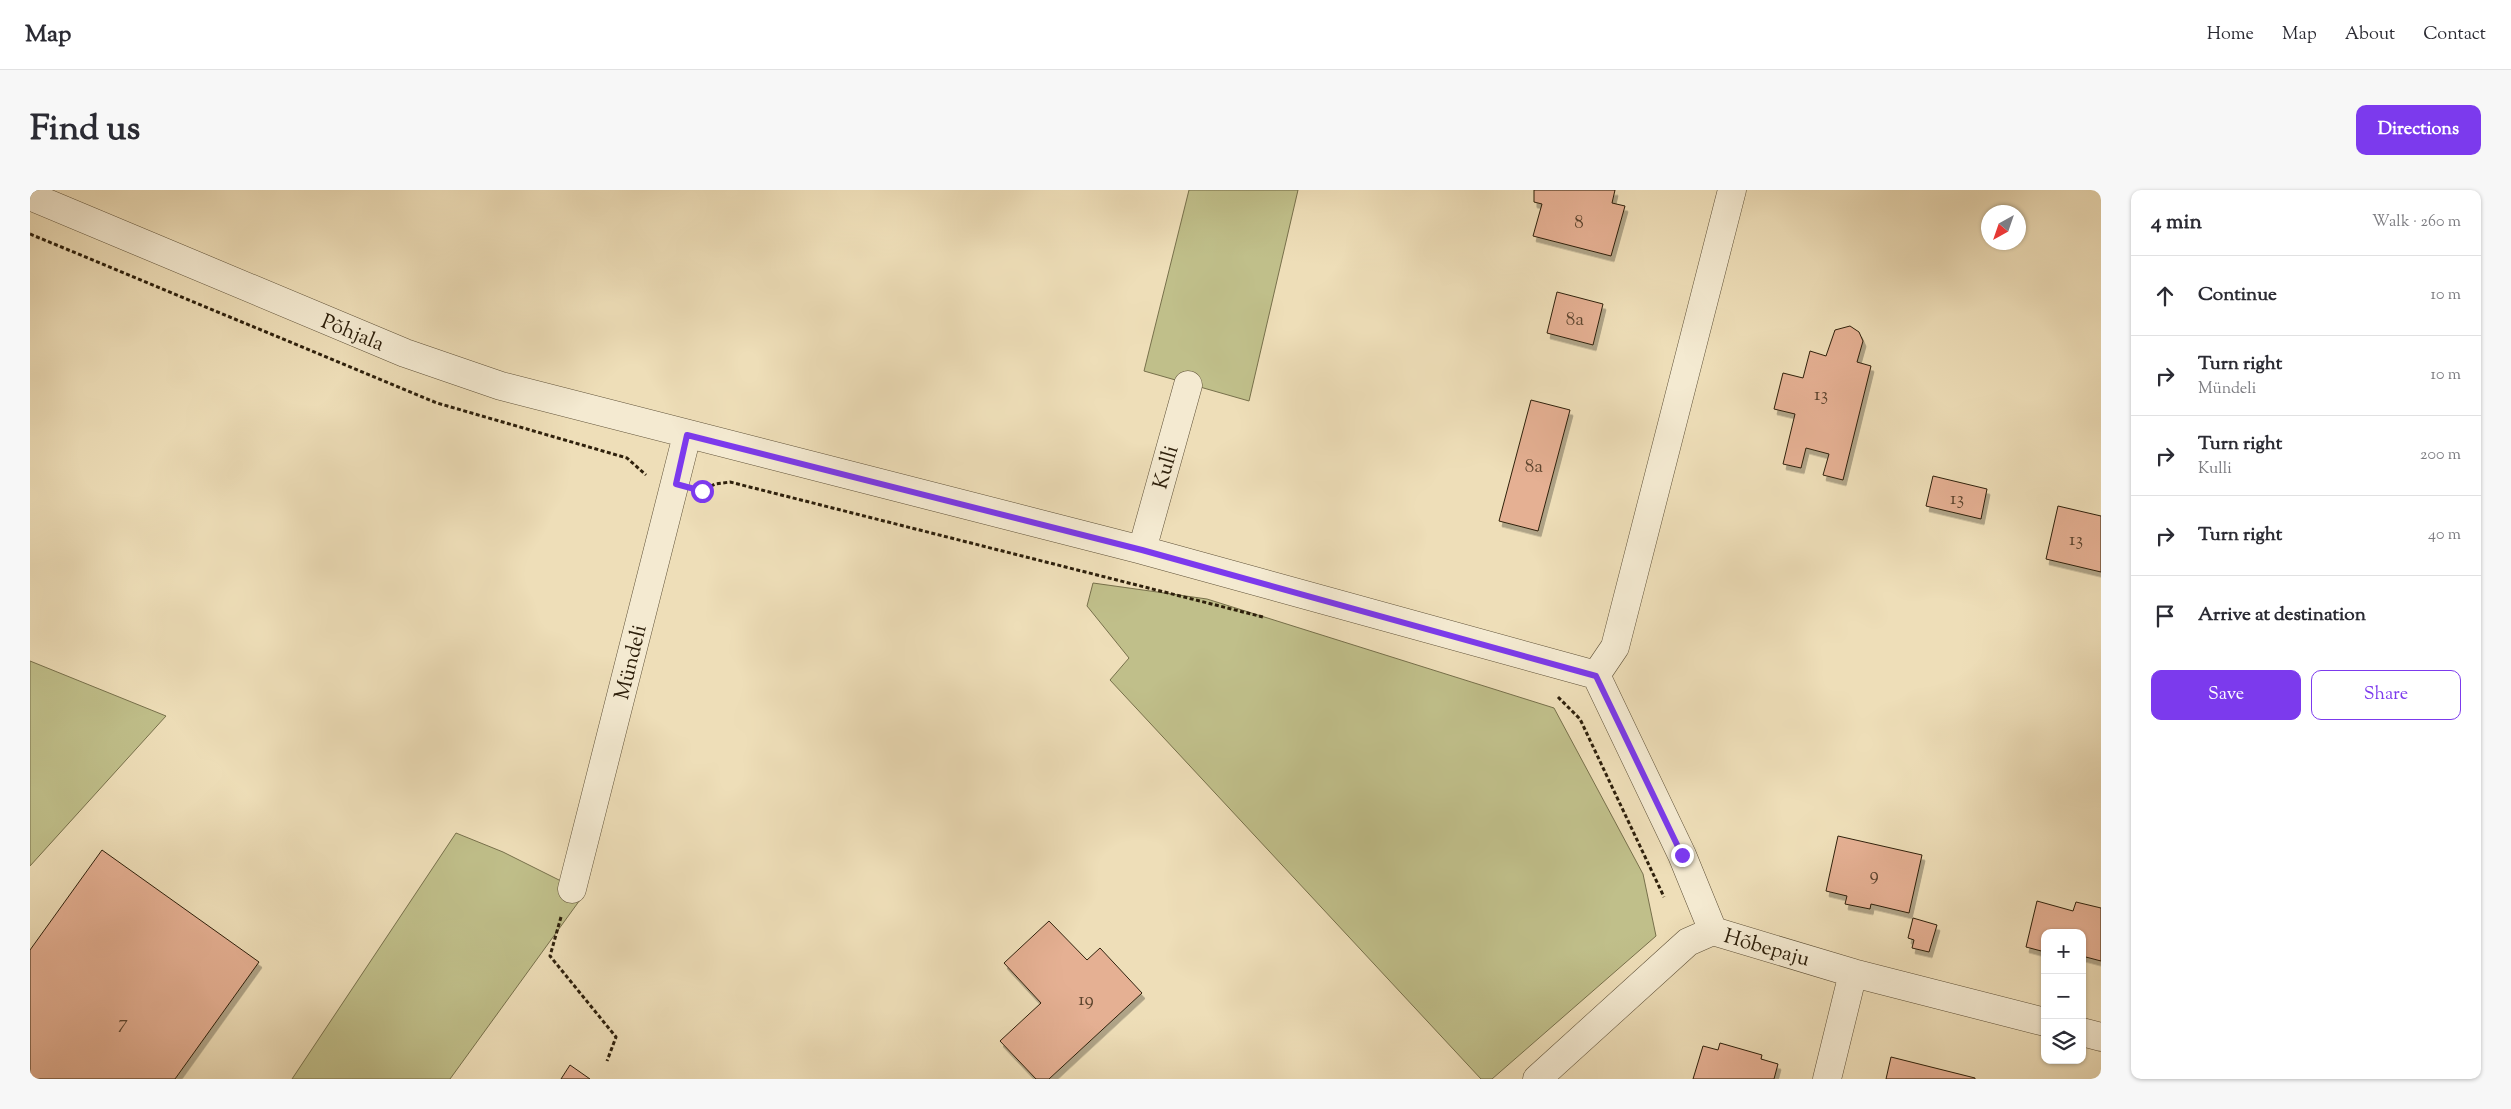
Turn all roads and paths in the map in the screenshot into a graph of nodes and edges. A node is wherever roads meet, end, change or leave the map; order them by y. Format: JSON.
{"nodes":[{"id":1,"x":1732,"y":190,"type":"edge"},
{"id":2,"x":30,"y":196,"type":"edge"},
{"id":3,"x":30,"y":234,"type":"edge"},
{"id":4,"x":1188,"y":385,"type":"dead end"},
{"id":5,"x":687,"y":435,"type":"junction"},
{"id":6,"x":676,"y":484,"type":"junction"},
{"id":7,"x":1142,"y":550,"type":"junction"},
{"id":8,"x":1272,"y":619,"type":"dead end"},
{"id":9,"x":1596,"y":676,"type":"junction"},
{"id":10,"x":1550,"y":692,"type":"dead end"},
{"id":11,"x":572,"y":889,"type":"joint"},
{"id":12,"x":1713,"y":932,"type":"junction"},
{"id":13,"x":1688,"y":942,"type":"junction"},
{"id":14,"x":1853,"y":973,"type":"junction"},
{"id":15,"x":2041,"y":1021,"type":"edge"},
{"id":16,"x":2086,"y":1033,"type":"edge"},
{"id":17,"x":2101,"y":1037,"type":"edge"},
{"id":18,"x":607,"y":1061,"type":"dead end"},
{"id":19,"x":1537,"y":1079,"type":"edge"},
{"id":20,"x":1827,"y":1079,"type":"edge"}],
"edges":[{"from":1,"to":9,"type":"street"},
{"from":2,"to":5,"type":"street","name":"Põhjala"},
{"from":3,"to":6,"type":"path"},
{"from":4,"to":7,"type":"street","name":"Kulli"},
{"from":5,"to":6,"type":"street","name":"Mündeli"},
{"from":5,"to":7,"type":"street"},
{"from":6,"to":8,"type":"path"},
{"from":6,"to":11,"type":"street","name":"Mündeli"},
{"from":7,"to":9,"type":"street"},
{"from":9,"to":12,"type":"street"},
{"from":10,"to":13,"type":"path"},
{"from":11,"to":18,"type":"path"},
{"from":12,"to":13,"type":"street","name":"Hõbepaju"},
{"from":12,"to":14,"type":"street","name":"Hõbepaju"},
{"from":13,"to":19,"type":"street","name":"Hõbepaju"},
{"from":14,"to":15,"type":"street","name":"Hõbepaju"},
{"from":14,"to":20,"type":"street"},
{"from":16,"to":17,"type":"street"}]}
